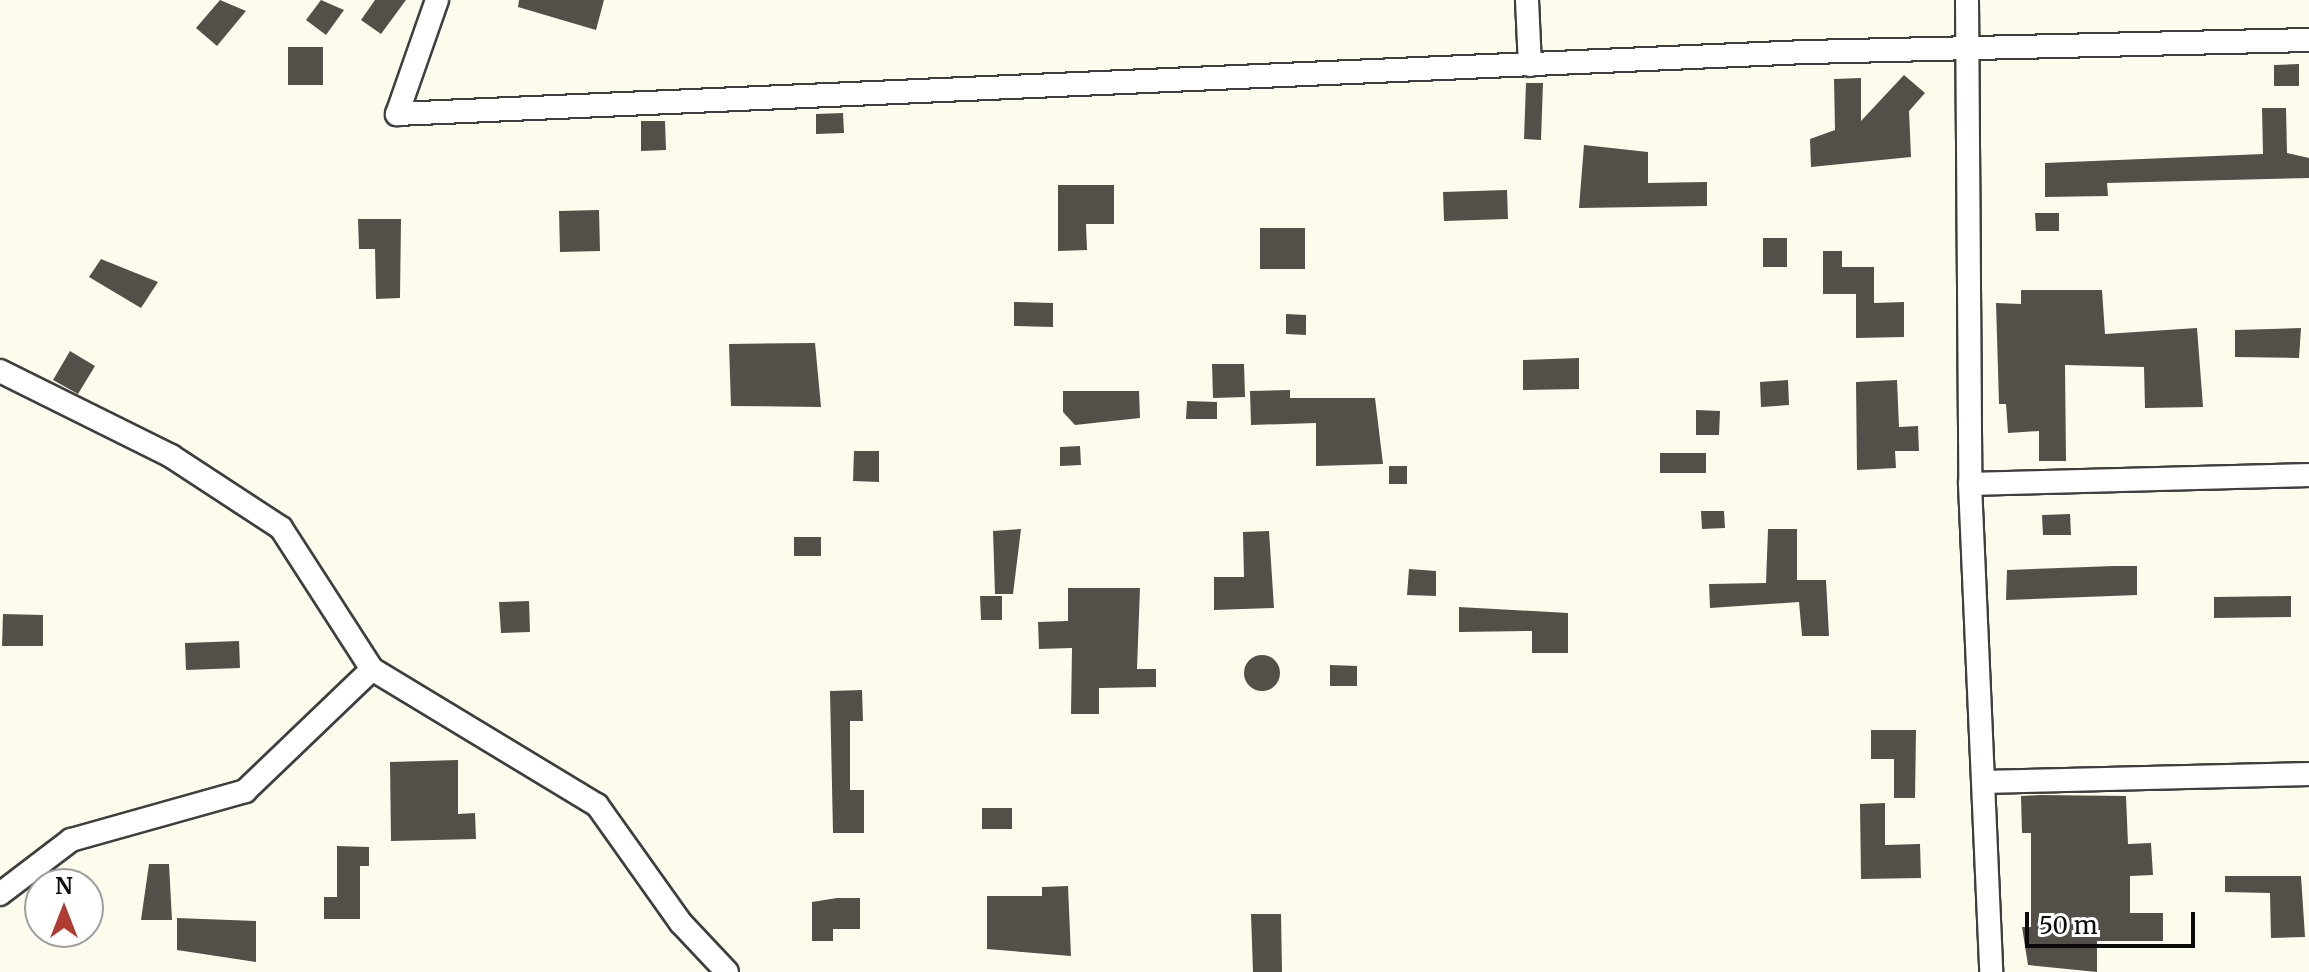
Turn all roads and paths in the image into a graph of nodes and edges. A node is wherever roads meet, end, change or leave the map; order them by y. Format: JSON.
{"nodes":[{"id":1,"x":437,"y":0,"type":"edge"},
{"id":2,"x":1527,"y":0,"type":"edge"},
{"id":3,"x":1967,"y":0,"type":"edge"},
{"id":4,"x":2309,"y":40,"type":"edge"},
{"id":5,"x":1966,"y":47,"type":"junction"},
{"id":6,"x":1530,"y":65,"type":"junction"},
{"id":7,"x":0,"y":371,"type":"edge"},
{"id":8,"x":2309,"y":475,"type":"edge"},
{"id":9,"x":1970,"y":484,"type":"junction"},
{"id":10,"x":372,"y":669,"type":"junction"},
{"id":11,"x":2309,"y":774,"type":"edge"},
{"id":12,"x":1984,"y":782,"type":"junction"},
{"id":13,"x":0,"y":894,"type":"edge"},
{"id":14,"x":727,"y":972,"type":"edge"},
{"id":15,"x":1991,"y":972,"type":"edge"}],
"edges":[{"from":1,"to":6,"type":"street"},
{"from":2,"to":6,"type":"street"},
{"from":3,"to":5,"type":"street"},
{"from":4,"to":5,"type":"street"},
{"from":5,"to":6,"type":"street"},
{"from":5,"to":9,"type":"street"},
{"from":7,"to":10,"type":"street"},
{"from":8,"to":9,"type":"street"},
{"from":9,"to":12,"type":"street"},
{"from":10,"to":13,"type":"street"},
{"from":10,"to":14,"type":"street"},
{"from":11,"to":12,"type":"street"},
{"from":12,"to":15,"type":"street"}]}
